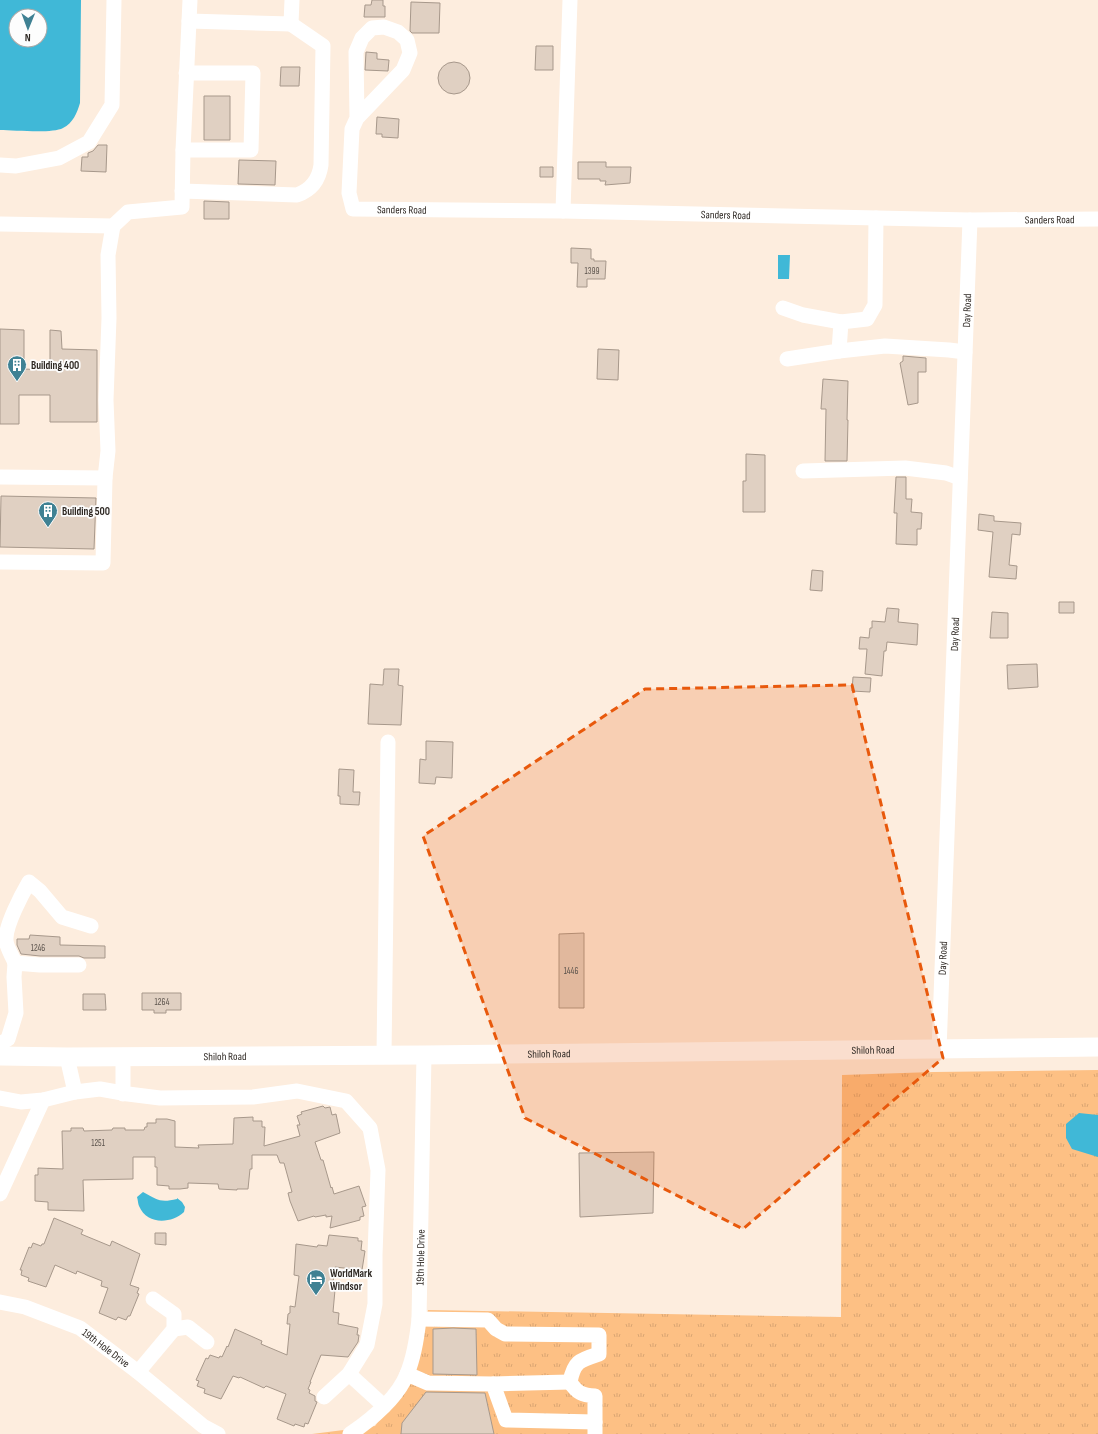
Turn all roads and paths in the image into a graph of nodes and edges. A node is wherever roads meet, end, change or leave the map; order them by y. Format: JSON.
{"nodes":[{"id":1,"x":114,"y":0,"type":"edge"},
{"id":2,"x":190,"y":0,"type":"edge"},
{"id":3,"x":292,"y":0,"type":"edge"},
{"id":4,"x":570,"y":0,"type":"edge"},
{"id":5,"x":189,"y":21,"type":"junction"},
{"id":6,"x":291,"y":24,"type":"junction"},
{"id":7,"x":186,"y":73,"type":"junction"},
{"id":8,"x":357,"y":118,"type":"junction"},
{"id":9,"x":183,"y":150,"type":"junction"},
{"id":10,"x":0,"y":165,"type":"edge"},
{"id":11,"x":182,"y":191,"type":"junction"},
{"id":12,"x":563,"y":211,"type":"junction"},
{"id":13,"x":876,"y":218,"type":"junction"},
{"id":14,"x":1098,"y":219,"type":"edge"},
{"id":15,"x":970,"y":220,"type":"junction"},
{"id":16,"x":0,"y":224,"type":"edge"},
{"id":17,"x":113,"y":226,"type":"junction"},
{"id":18,"x":783,"y":308,"type":"dead end"},
{"id":19,"x":841,"y":322,"type":"junction"},
{"id":20,"x":839,"y":351,"type":"junction"},
{"id":21,"x":965,"y":352,"type":"junction"},
{"id":22,"x":786,"y":359,"type":"dead end"},
{"id":23,"x":803,"y":471,"type":"dead end"},
{"id":24,"x":0,"y":476,"type":"edge"},
{"id":25,"x":105,"y":478,"type":"junction"},
{"id":26,"x":960,"y":478,"type":"junction"},
{"id":27,"x":0,"y":562,"type":"edge"},
{"id":28,"x":388,"y":742,"type":"dead end"},
{"id":29,"x":91,"y":926,"type":"dead end"},
{"id":30,"x":15,"y":963,"type":"junction"},
{"id":31,"x":79,"y":965,"type":"dead end"},
{"id":32,"x":0,"y":1044,"type":"edge"},
{"id":33,"x":1098,"y":1047,"type":"edge"},
{"id":34,"x":939,"y":1050,"type":"junction"},
{"id":35,"x":384,"y":1055,"type":"junction"},
{"id":36,"x":424,"y":1055,"type":"junction"},
{"id":37,"x":0,"y":1056,"type":"edge"},
{"id":38,"x":123,"y":1056,"type":"junction"},
{"id":39,"x":68,"y":1057,"type":"junction"},
{"id":40,"x":75,"y":1092,"type":"junction"},
{"id":41,"x":124,"y":1094,"type":"junction"},
{"id":42,"x":0,"y":1098,"type":"edge"},
{"id":43,"x":43,"y":1100,"type":"junction"},
{"id":44,"x":0,"y":1194,"type":"edge"},
{"id":45,"x":153,"y":1299,"type":"dead end"},
{"id":46,"x":0,"y":1302,"type":"edge"},
{"id":47,"x":419,"y":1319,"type":"junction"},
{"id":48,"x":174,"y":1329,"type":"junction"},
{"id":49,"x":207,"y":1342,"type":"dead end"},
{"id":50,"x":138,"y":1372,"type":"junction"},
{"id":51,"x":349,"y":1374,"type":"junction"},
{"id":52,"x":407,"y":1374,"type":"junction"},
{"id":53,"x":570,"y":1382,"type":"junction"},
{"id":54,"x":493,"y":1384,"type":"junction"},
{"id":55,"x":324,"y":1397,"type":"dead end"},
{"id":56,"x":384,"y":1406,"type":"junction"},
{"id":57,"x":595,"y":1428,"type":"edge"},
{"id":58,"x":218,"y":1434,"type":"edge"},
{"id":59,"x":350,"y":1434,"type":"edge"}],
"edges":[{"from":1,"to":10,"type":"street"},
{"from":2,"to":5,"type":"street"},
{"from":3,"to":6,"type":"street"},
{"from":4,"to":12,"type":"street"},
{"from":5,"to":6,"type":"street"},
{"from":5,"to":7,"type":"street"},
{"from":6,"to":11,"type":"street"},
{"from":7,"to":9,"type":"street"},
{"from":7,"to":9,"type":"street"},
{"from":8,"to":8,"type":"street"},
{"from":8,"to":12,"type":"street","name":"Sanders Road"},
{"from":9,"to":11,"type":"street"},
{"from":11,"to":17,"type":"street"},
{"from":12,"to":13,"type":"street","name":"Sanders Road"},
{"from":13,"to":15,"type":"street","name":"Sanders Road"},
{"from":13,"to":19,"type":"street"},
{"from":14,"to":15,"type":"street","name":"Sanders Road"},
{"from":15,"to":21,"type":"street","name":"Day Road"},
{"from":16,"to":17,"type":"street"},
{"from":17,"to":25,"type":"street"},
{"from":18,"to":19,"type":"street"},
{"from":19,"to":20,"type":"street"},
{"from":20,"to":21,"type":"street"},
{"from":20,"to":22,"type":"street"},
{"from":21,"to":26,"type":"street","name":"Day Road"},
{"from":23,"to":26,"type":"street"},
{"from":24,"to":25,"type":"street"},
{"from":25,"to":27,"type":"street"},
{"from":26,"to":34,"type":"street","name":"Day Road"},
{"from":28,"to":35,"type":"street"},
{"from":29,"to":30,"type":"street"},
{"from":30,"to":31,"type":"street"},
{"from":30,"to":32,"type":"street"},
{"from":33,"to":34,"type":"main road","name":"Shiloh Road"},
{"from":34,"to":36,"type":"main road","name":"Shiloh Road"},
{"from":35,"to":36,"type":"main road","name":"Shiloh Road"},
{"from":35,"to":38,"type":"main road","name":"Shiloh Road"},
{"from":36,"to":47,"type":"street","name":"19th Hole Drive"},
{"from":37,"to":39,"type":"main road","name":"Shiloh Road"},
{"from":38,"to":39,"type":"main road","name":"Shiloh Road"},
{"from":38,"to":41,"type":"street"},
{"from":39,"to":40,"type":"street"},
{"from":40,"to":41,"type":"street"},
{"from":40,"to":43,"type":"street"},
{"from":41,"to":51,"type":"street"},
{"from":42,"to":43,"type":"street"},
{"from":43,"to":44,"type":"street"},
{"from":45,"to":48,"type":"street"},
{"from":46,"to":50,"type":"street","name":"19th Hole Drive"},
{"from":47,"to":52,"type":"street","name":"19th Hole Drive"},
{"from":47,"to":53,"type":"street"},
{"from":48,"to":49,"type":"street"},
{"from":48,"to":50,"type":"street"},
{"from":50,"to":58,"type":"street","name":"19th Hole Drive"},
{"from":51,"to":55,"type":"street"},
{"from":51,"to":56,"type":"street"},
{"from":52,"to":54,"type":"street"},
{"from":52,"to":56,"type":"street","name":"19th Hole Drive"},
{"from":53,"to":54,"type":"street"},
{"from":53,"to":57,"type":"street"},
{"from":54,"to":57,"type":"street"},
{"from":56,"to":59,"type":"street","name":"19th Hole Drive"}]}
